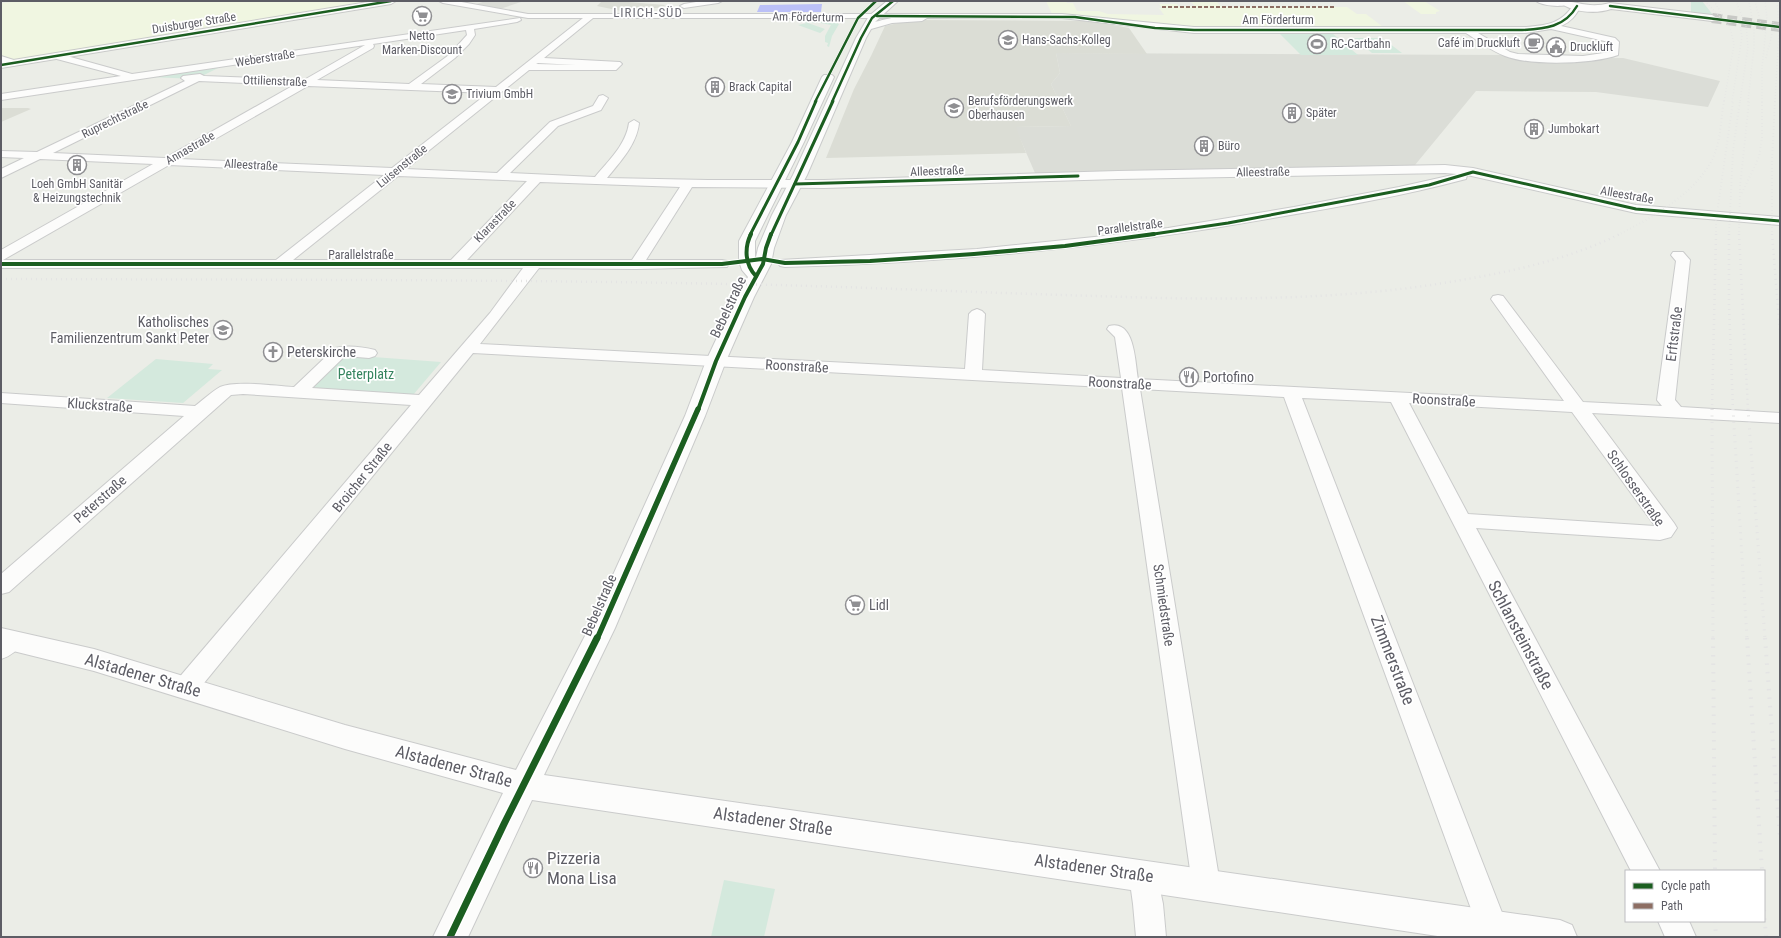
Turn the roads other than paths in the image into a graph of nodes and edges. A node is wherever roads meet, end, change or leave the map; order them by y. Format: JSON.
{"nodes":[{"id":1,"x":391,"y":1,"type":"edge"},
{"id":2,"x":443,"y":1,"type":"edge"},
{"id":3,"x":718,"y":1,"type":"edge"},
{"id":4,"x":876,"y":1,"type":"edge"},
{"id":5,"x":893,"y":1,"type":"edge"},
{"id":6,"x":1541,"y":1,"type":"edge"},
{"id":7,"x":1600,"y":1,"type":"edge"},
{"id":8,"x":1565,"y":2,"type":"edge"},
{"id":9,"x":690,"y":5,"type":"junction"},
{"id":10,"x":1577,"y":6,"type":"junction"},
{"id":11,"x":1610,"y":6,"type":"junction"},
{"id":12,"x":681,"y":8,"type":"junction"},
{"id":13,"x":592,"y":15,"type":"junction"},
{"id":14,"x":528,"y":16,"type":"junction"},
{"id":15,"x":658,"y":16,"type":"junction"},
{"id":16,"x":669,"y":16,"type":"junction"},
{"id":17,"x":695,"y":16,"type":"junction"},
{"id":18,"x":859,"y":16,"type":"junction"},
{"id":19,"x":971,"y":16,"type":"junction"},
{"id":20,"x":922,"y":18,"type":"joint"},
{"id":21,"x":1712,"y":18,"type":"tunnel mouth"},
{"id":22,"x":872,"y":20,"type":"junction"},
{"id":23,"x":1550,"y":26,"type":"junction"},
{"id":24,"x":469,"y":27,"type":"junction"},
{"id":25,"x":1469,"y":30,"type":"junction"},
{"id":26,"x":379,"y":40,"type":"junction"},
{"id":27,"x":56,"y":56,"type":"junction"},
{"id":28,"x":1,"y":59,"type":"edge"},
{"id":29,"x":14,"y":62,"type":"junction"},
{"id":30,"x":228,"y":63,"type":"junction"},
{"id":31,"x":530,"y":64,"type":"junction"},
{"id":32,"x":1,"y":65,"type":"edge"},
{"id":33,"x":138,"y":77,"type":"junction"},
{"id":34,"x":196,"y":79,"type":"junction"},
{"id":35,"x":305,"y":83,"type":"junction"},
{"id":36,"x":412,"y":86,"type":"junction"},
{"id":37,"x":498,"y":90,"type":"junction"},
{"id":38,"x":821,"y":90,"type":"junction"},
{"id":39,"x":837,"y":91,"type":"junction"},
{"id":40,"x":1,"y":97,"type":"edge"},
{"id":41,"x":603,"y":98,"type":"dead end"},
{"id":42,"x":634,"y":123,"type":"dead end"},
{"id":43,"x":1,"y":154,"type":"edge"},
{"id":44,"x":38,"y":156,"type":"junction"},
{"id":45,"x":167,"y":162,"type":"junction"},
{"id":46,"x":395,"y":172,"type":"junction"},
{"id":47,"x":1473,"y":172,"type":"junction"},
{"id":48,"x":1,"y":174,"type":"edge"},
{"id":49,"x":500,"y":176,"type":"junction"},
{"id":50,"x":537,"y":178,"type":"junction"},
{"id":51,"x":598,"y":181,"type":"junction"},
{"id":52,"x":688,"y":184,"type":"junction"},
{"id":53,"x":795,"y":184,"type":"junction"},
{"id":54,"x":776,"y":185,"type":"junction"},
{"id":55,"x":1780,"y":221,"type":"edge"},
{"id":56,"x":1678,"y":255,"type":"dead end"},
{"id":57,"x":1,"y":256,"type":"edge"},
{"id":58,"x":784,"y":263,"type":"dead end"},
{"id":59,"x":1,"y":264,"type":"edge"},
{"id":60,"x":722,"y":264,"type":"dead end"},
{"id":61,"x":278,"y":265,"type":"junction"},
{"id":62,"x":454,"y":265,"type":"junction"},
{"id":63,"x":534,"y":265,"type":"junction"},
{"id":64,"x":636,"y":265,"type":"junction"},
{"id":65,"x":756,"y":276,"type":"junction"},
{"id":66,"x":1498,"y":299,"type":"dead end"},
{"id":67,"x":977,"y":314,"type":"dead end"},
{"id":68,"x":1115,"y":329,"type":"dead end"},
{"id":69,"x":468,"y":348,"type":"junction"},
{"id":70,"x":369,"y":352,"type":"dead end"},
{"id":71,"x":716,"y":361,"type":"junction"},
{"id":72,"x":973,"y":376,"type":"junction"},
{"id":73,"x":1130,"y":383,"type":"junction"},
{"id":74,"x":1291,"y":392,"type":"junction"},
{"id":75,"x":298,"y":393,"type":"junction"},
{"id":76,"x":1398,"y":397,"type":"junction"},
{"id":77,"x":1,"y":398,"type":"edge"},
{"id":78,"x":424,"y":401,"type":"junction"},
{"id":79,"x":1578,"y":408,"type":"junction"},
{"id":80,"x":200,"y":412,"type":"junction"},
{"id":81,"x":1675,"y":412,"type":"junction"},
{"id":82,"x":1776,"y":418,"type":"edge"},
{"id":83,"x":1461,"y":520,"type":"junction"},
{"id":84,"x":1,"y":586,"type":"edge"},
{"id":85,"x":5,"y":643,"type":"edge"},
{"id":86,"x":186,"y":687,"type":"junction"},
{"id":87,"x":524,"y":785,"type":"junction"},
{"id":88,"x":1645,"y":870,"type":"edge"},
{"id":89,"x":1143,"y":875,"type":"junction"},
{"id":90,"x":1206,"y":884,"type":"junction"},
{"id":91,"x":1674,"y":922,"type":"edge"},
{"id":92,"x":1493,"y":928,"type":"junction"},
{"id":93,"x":1548,"y":936,"type":"edge"},
{"id":94,"x":450,"y":937,"type":"edge"},
{"id":95,"x":1151,"y":937,"type":"edge"},
{"id":96,"x":1681,"y":937,"type":"edge"}],
"edges":[{"from":1,"to":27,"type":"street","name":"Duisburger Straße"},
{"from":2,"to":14,"type":"street"},
{"from":3,"to":9,"type":"street"},
{"from":4,"to":18,"type":"street","name":"Bebelstraße"},
{"from":5,"to":22,"type":"street","name":"Bebelstraße"},
{"from":6,"to":8,"type":"street"},
{"from":7,"to":11,"type":"street"},
{"from":8,"to":10,"type":"street"},
{"from":9,"to":12,"type":"street"},
{"from":9,"to":15,"type":"street"},
{"from":10,"to":11,"type":"street"},
{"from":10,"to":23,"type":"street","name":"Am Förderturm"},
{"from":11,"to":21,"type":"street"},
{"from":12,"to":16,"type":"street"},
{"from":12,"to":17,"type":"street"},
{"from":13,"to":14,"type":"street","name":"Am Förderturm"},
{"from":13,"to":15,"type":"street","name":"Am Förderturm"},
{"from":13,"to":31,"type":"street","name":"Luisenstraße"},
{"from":14,"to":24,"type":"street","name":"Weberstraße"},
{"from":15,"to":16,"type":"street","name":"Am Förderturm"},
{"from":16,"to":17,"type":"street","name":"Am Förderturm"},
{"from":17,"to":18,"type":"street","name":"Am Förderturm"},
{"from":18,"to":22,"type":"street","name":"Am Förderturm"},
{"from":18,"to":38,"type":"street","name":"Bebelstraße"},
{"from":19,"to":20,"type":"street","name":"Am Förderturm"},
{"from":19,"to":22,"type":"street","name":"Am Förderturm"},
{"from":19,"to":25,"type":"street","name":"Am Förderturm"},
{"from":20,"to":22,"type":"street"},
{"from":22,"to":39,"type":"street","name":"Bebelstraße"},
{"from":23,"to":25,"type":"street","name":"Am Förderturm"},
{"from":23,"to":25,"type":"street","name":"Am Förderturm"},
{"from":24,"to":26,"type":"street","name":"Weberstraße"},
{"from":24,"to":36,"type":"street"},
{"from":26,"to":30,"type":"street","name":"Weberstraße"},
{"from":26,"to":35,"type":"street","name":"Annastraße"},
{"from":27,"to":29,"type":"street","name":"Duisburger Straße"},
{"from":27,"to":33,"type":"street","name":"Ottilienstraße"},
{"from":28,"to":29,"type":"street"},
{"from":29,"to":32,"type":"street","name":"Duisburger Straße"},
{"from":30,"to":33,"type":"street","name":"Weberstraße"},
{"from":30,"to":34,"type":"street","name":"Ruprechtstraße"},
{"from":31,"to":31,"type":"street"},
{"from":31,"to":37,"type":"street","name":"Luisenstraße"},
{"from":33,"to":34,"type":"street","name":"Ottilienstraße"},
{"from":33,"to":40,"type":"street","name":"Weberstraße"},
{"from":34,"to":35,"type":"street","name":"Ottilienstraße"},
{"from":34,"to":44,"type":"street","name":"Ruprechtstraße"},
{"from":35,"to":36,"type":"street","name":"Ottilienstraße"},
{"from":35,"to":45,"type":"street","name":"Annastraße"},
{"from":36,"to":37,"type":"street","name":"Ottilienstraße"},
{"from":37,"to":46,"type":"street","name":"Luisenstraße"},
{"from":38,"to":39,"type":"street"},
{"from":38,"to":54,"type":"street","name":"Bebelstraße"},
{"from":39,"to":53,"type":"street","name":"Bebelstraße"},
{"from":41,"to":49,"type":"street"},
{"from":42,"to":51,"type":"street"},
{"from":43,"to":44,"type":"street","name":"Alleestraße"},
{"from":44,"to":45,"type":"street","name":"Alleestraße"},
{"from":44,"to":48,"type":"street","name":"Ruprechtstraße"},
{"from":45,"to":46,"type":"street","name":"Alleestraße"},
{"from":45,"to":57,"type":"street","name":"Annastraße"},
{"from":46,"to":49,"type":"street","name":"Alleestraße"},
{"from":46,"to":61,"type":"street","name":"Luisenstraße"},
{"from":47,"to":53,"type":"street","name":"Alleestraße"},
{"from":47,"to":55,"type":"street","name":"Alleestraße"},
{"from":47,"to":58,"type":"street","name":"Parallelstraße"},
{"from":49,"to":50,"type":"street","name":"Alleestraße"},
{"from":50,"to":51,"type":"street","name":"Alleestraße"},
{"from":50,"to":62,"type":"street","name":"Klarastraße"},
{"from":51,"to":52,"type":"street","name":"Alleestraße"},
{"from":52,"to":54,"type":"street","name":"Alleestraße"},
{"from":52,"to":64,"type":"street"},
{"from":53,"to":54,"type":"street","name":"Alleestraße"},
{"from":53,"to":65,"type":"street","name":"Bebelstraße"},
{"from":54,"to":65,"type":"street","name":"Bebelstraße"},
{"from":56,"to":81,"type":"street","name":"Erftstraße"},
{"from":59,"to":61,"type":"street","name":"Parallelstraße"},
{"from":60,"to":64,"type":"street","name":"Parallelstraße"},
{"from":61,"to":62,"type":"street","name":"Parallelstraße"},
{"from":62,"to":63,"type":"street","name":"Parallelstraße"},
{"from":63,"to":64,"type":"street","name":"Parallelstraße"},
{"from":63,"to":69,"type":"street","name":"Broicher Straße"},
{"from":65,"to":71,"type":"street","name":"Bebelstraße"},
{"from":66,"to":79,"type":"street","name":"Schlosserstraße"},
{"from":67,"to":72,"type":"street"},
{"from":68,"to":73,"type":"street","name":"Schmiedstraße"},
{"from":69,"to":71,"type":"street","name":"Roonstraße"},
{"from":69,"to":78,"type":"street","name":"Broicher Straße"},
{"from":70,"to":75,"type":"street"},
{"from":71,"to":72,"type":"street","name":"Roonstraße"},
{"from":71,"to":87,"type":"street","name":"Bebelstraße"},
{"from":72,"to":73,"type":"street","name":"Roonstraße"},
{"from":73,"to":74,"type":"street","name":"Roonstraße"},
{"from":73,"to":90,"type":"street","name":"Schmiedstraße"},
{"from":74,"to":76,"type":"street","name":"Roonstraße"},
{"from":74,"to":92,"type":"street","name":"Zimmerstraße"},
{"from":75,"to":78,"type":"street"},
{"from":75,"to":80,"type":"street"},
{"from":76,"to":79,"type":"street","name":"Roonstraße"},
{"from":76,"to":83,"type":"street","name":"Schlansteinstraße"},
{"from":77,"to":80,"type":"street","name":"Kluckstraße"},
{"from":78,"to":86,"type":"street","name":"Broicher Straße"},
{"from":79,"to":81,"type":"street","name":"Roonstraße"},
{"from":79,"to":83,"type":"street","name":"Schlosserstraße"},
{"from":80,"to":84,"type":"street","name":"Peterstraße"},
{"from":81,"to":82,"type":"street","name":"Roonstraße"},
{"from":83,"to":88,"type":"street","name":"Schlansteinstraße"},
{"from":85,"to":86,"type":"street","name":"Alstadener Straße"},
{"from":86,"to":87,"type":"street","name":"Alstadener Straße"},
{"from":87,"to":89,"type":"street","name":"Alstadener Straße"},
{"from":87,"to":94,"type":"street","name":"Bebelstraße"},
{"from":89,"to":90,"type":"street","name":"Alstadener Straße"},
{"from":89,"to":95,"type":"street"},
{"from":90,"to":92,"type":"street","name":"Alstadener Straße"},
{"from":91,"to":96,"type":"street"},
{"from":92,"to":93,"type":"street","name":"Alstadener Straße"}]}
